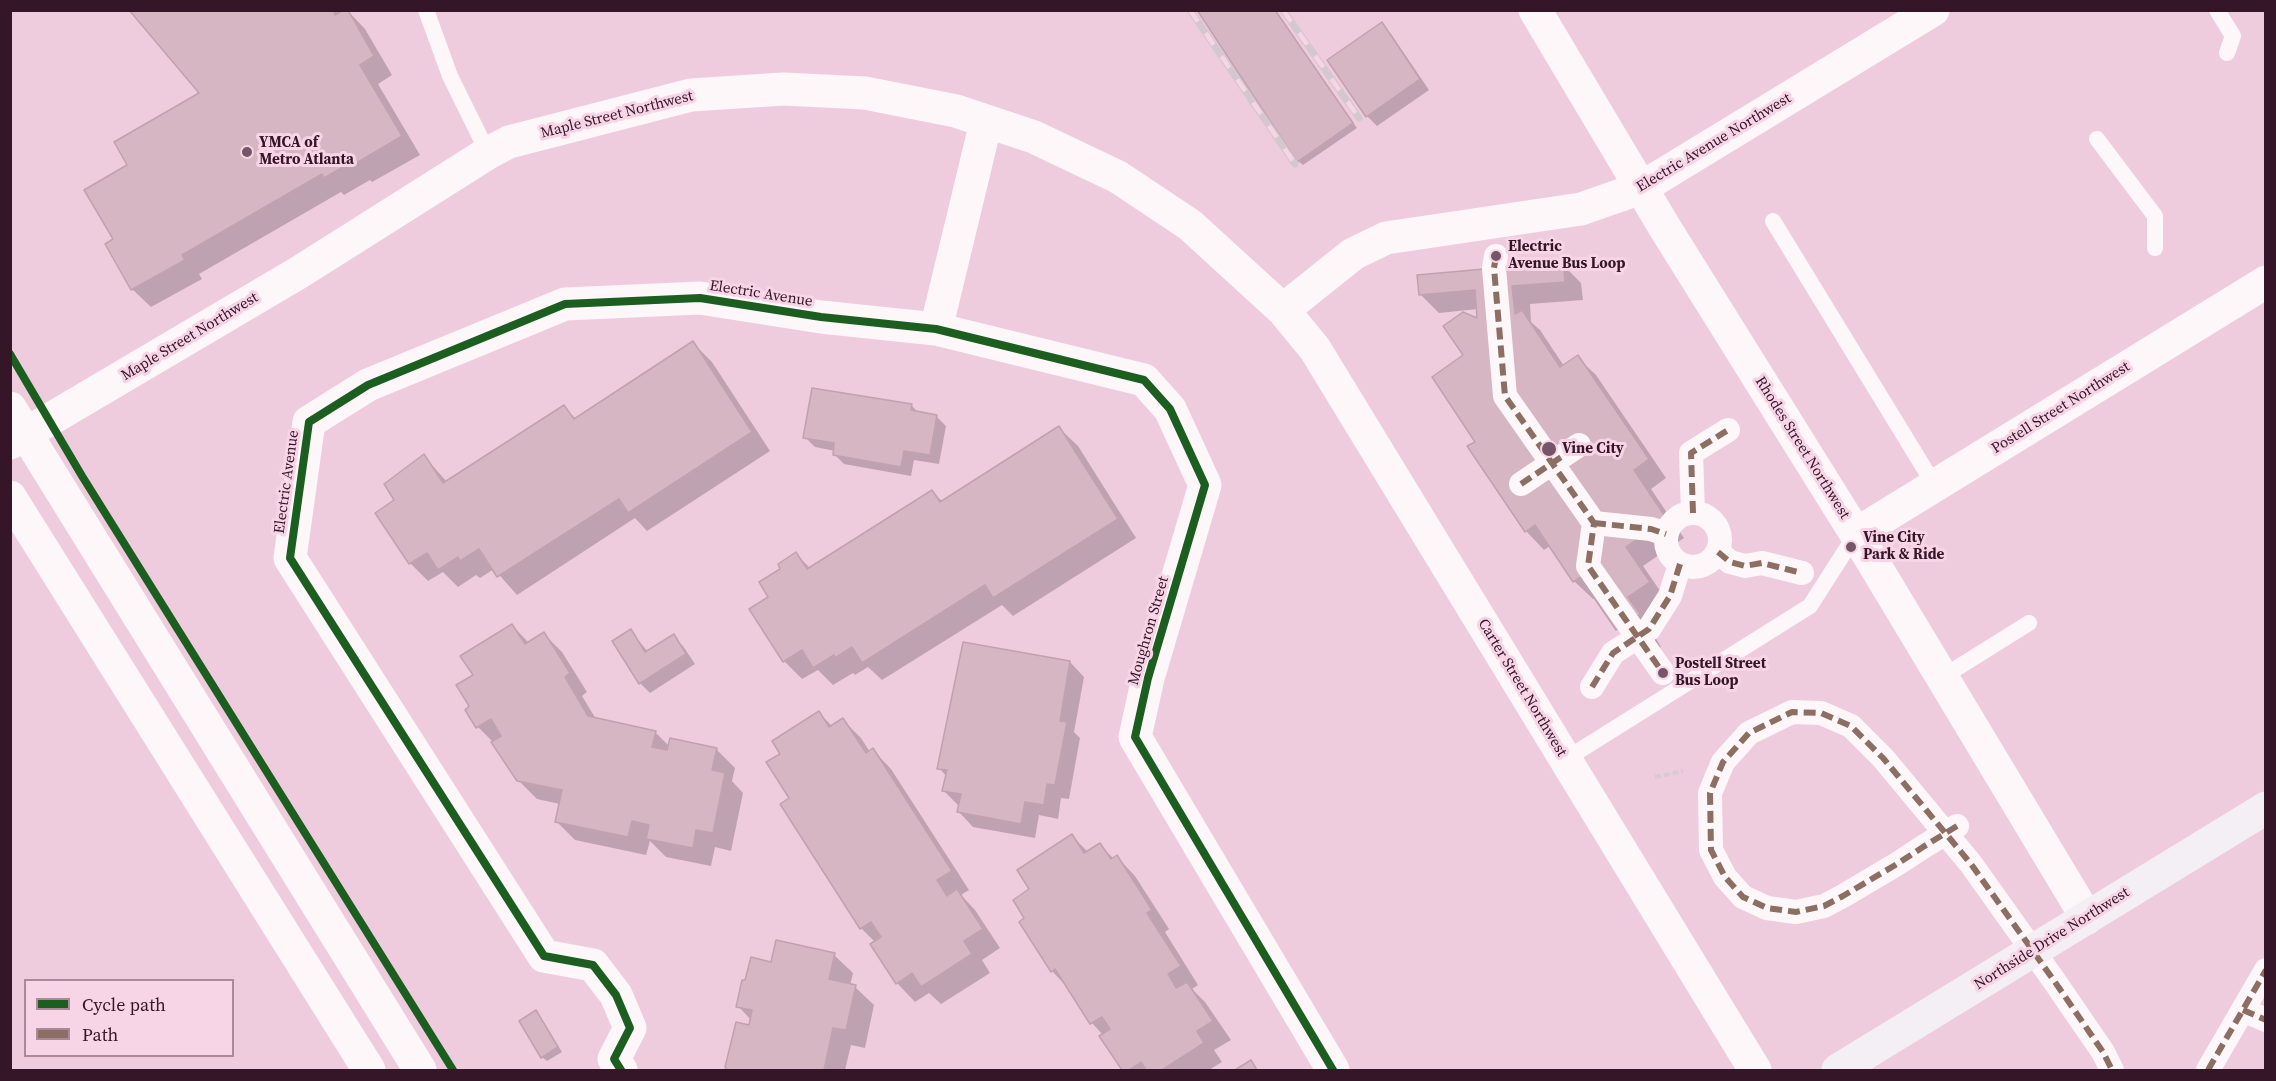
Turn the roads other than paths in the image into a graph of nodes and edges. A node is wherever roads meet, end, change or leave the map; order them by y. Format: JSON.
{"nodes":[{"id":1,"x":426,"y":10,"type":"edge"},
{"id":2,"x":1535,"y":10,"type":"edge"},
{"id":3,"x":1933,"y":10,"type":"edge"},
{"id":4,"x":2217,"y":10,"type":"edge"},
{"id":5,"x":2227,"y":53,"type":"dead end"},
{"id":6,"x":986,"y":122,"type":"junction"},
{"id":7,"x":2097,"y":139,"type":"dead end"},
{"id":8,"x":488,"y":153,"type":"junction"},
{"id":9,"x":1641,"y":188,"type":"junction"},
{"id":10,"x":1773,"y":221,"type":"dead end"},
{"id":11,"x":2155,"y":248,"type":"dead end"},
{"id":12,"x":1496,"y":256,"type":"dead end"},
{"id":13,"x":2265,"y":282,"type":"edge"},
{"id":14,"x":1282,"y":310,"type":"junction"},
{"id":15,"x":936,"y":329,"type":"junction"},
{"id":16,"x":16,"y":428,"type":"edge"},
{"id":17,"x":1728,"y":430,"type":"dead end"},
{"id":18,"x":1579,"y":445,"type":"dead end"},
{"id":19,"x":1552,"y":463,"type":"junction"},
{"id":20,"x":1521,"y":484,"type":"dead end"},
{"id":21,"x":1935,"y":486,"type":"junction"},
{"id":22,"x":10,"y":497,"type":"edge"},
{"id":23,"x":1693,"y":513,"type":"junction"},
{"id":24,"x":1594,"y":523,"type":"junction"},
{"id":25,"x":1666,"y":534,"type":"junction"},
{"id":26,"x":1856,"y":534,"type":"junction"},
{"id":27,"x":1718,"y":552,"type":"junction"},
{"id":28,"x":1680,"y":564,"type":"junction"},
{"id":29,"x":1802,"y":573,"type":"dead end"},
{"id":30,"x":2029,"y":623,"type":"dead end"},
{"id":31,"x":1649,"y":629,"type":"dead end"},
{"id":32,"x":1627,"y":644,"type":"dead end"},
{"id":33,"x":1663,"y":673,"type":"dead end"},
{"id":34,"x":1941,"y":678,"type":"junction"},
{"id":35,"x":1592,"y":687,"type":"dead end"},
{"id":36,"x":1566,"y":759,"type":"junction"},
{"id":37,"x":2265,"y":808,"type":"edge"},
{"id":38,"x":1957,"y":826,"type":"dead end"},
{"id":39,"x":2086,"y":918,"type":"junction"},
{"id":40,"x":2265,"y":970,"type":"edge"},
{"id":41,"x":2243,"y":1010,"type":"junction"},
{"id":42,"x":2265,"y":1020,"type":"edge"},
{"id":43,"x":369,"y":1071,"type":"edge"},
{"id":44,"x":420,"y":1071,"type":"edge"},
{"id":45,"x":621,"y":1071,"type":"edge"},
{"id":46,"x":1333,"y":1071,"type":"edge"},
{"id":47,"x":1755,"y":1071,"type":"edge"},
{"id":48,"x":1838,"y":1071,"type":"edge"},
{"id":49,"x":2112,"y":1071,"type":"edge"},
{"id":50,"x":2208,"y":1071,"type":"edge"}],
"edges":[{"from":1,"to":8,"type":"lane"},
{"from":2,"to":9,"type":"street","name":"Rhodes Street Northwest"},
{"from":3,"to":9,"type":"street","name":"Electric Avenue Northwest"},
{"from":4,"to":5,"type":"lane"},
{"from":6,"to":8,"type":"street","name":"Maple Street Northwest"},
{"from":6,"to":14,"type":"street","name":"Maple Street Northwest"},
{"from":6,"to":15,"type":"street"},
{"from":7,"to":11,"type":"lane"},
{"from":8,"to":16,"type":"street","name":"Maple Street Northwest"},
{"from":9,"to":14,"type":"street","name":"Electric Avenue Northwest"},
{"from":9,"to":26,"type":"street","name":"Rhodes Street Northwest"},
{"from":10,"to":21,"type":"lane"},
{"from":12,"to":19,"type":"street"},
{"from":13,"to":21,"type":"street","name":"Postell Street Northwest"},
{"from":14,"to":36,"type":"street","name":"Carter Street Northwest"},
{"from":15,"to":45,"type":"street","name":"Electric Avenue"},
{"from":15,"to":46,"type":"street","name":"Moughron Street"},
{"from":16,"to":44,"type":"street"},
{"from":17,"to":23,"type":"street"},
{"from":18,"to":19,"type":"street"},
{"from":19,"to":20,"type":"street"},
{"from":19,"to":24,"type":"street"},
{"from":21,"to":26,"type":"street","name":"Postell Street Northwest"},
{"from":22,"to":43,"type":"street"},
{"from":23,"to":25,"type":"street"},
{"from":23,"to":27,"type":"street"},
{"from":24,"to":25,"type":"street"},
{"from":24,"to":33,"type":"street"},
{"from":25,"to":28,"type":"street"},
{"from":26,"to":34,"type":"street","name":"Rhodes Street Northwest"},
{"from":26,"to":36,"type":"lane"},
{"from":27,"to":28,"type":"street"},
{"from":27,"to":29,"type":"street"},
{"from":28,"to":31,"type":"street"},
{"from":30,"to":34,"type":"lane"},
{"from":32,"to":35,"type":"street"},
{"from":34,"to":39,"type":"street","name":"Rhodes Street Northwest"},
{"from":36,"to":47,"type":"street","name":"Carter Street Northwest"},
{"from":37,"to":39,"type":"main road","name":"Northside Drive Northwest"},
{"from":38,"to":49,"type":"street"},
{"from":39,"to":48,"type":"main road","name":"Northside Drive Northwest"},
{"from":40,"to":41,"type":"street"},
{"from":41,"to":42,"type":"street"},
{"from":41,"to":50,"type":"street"}]}
